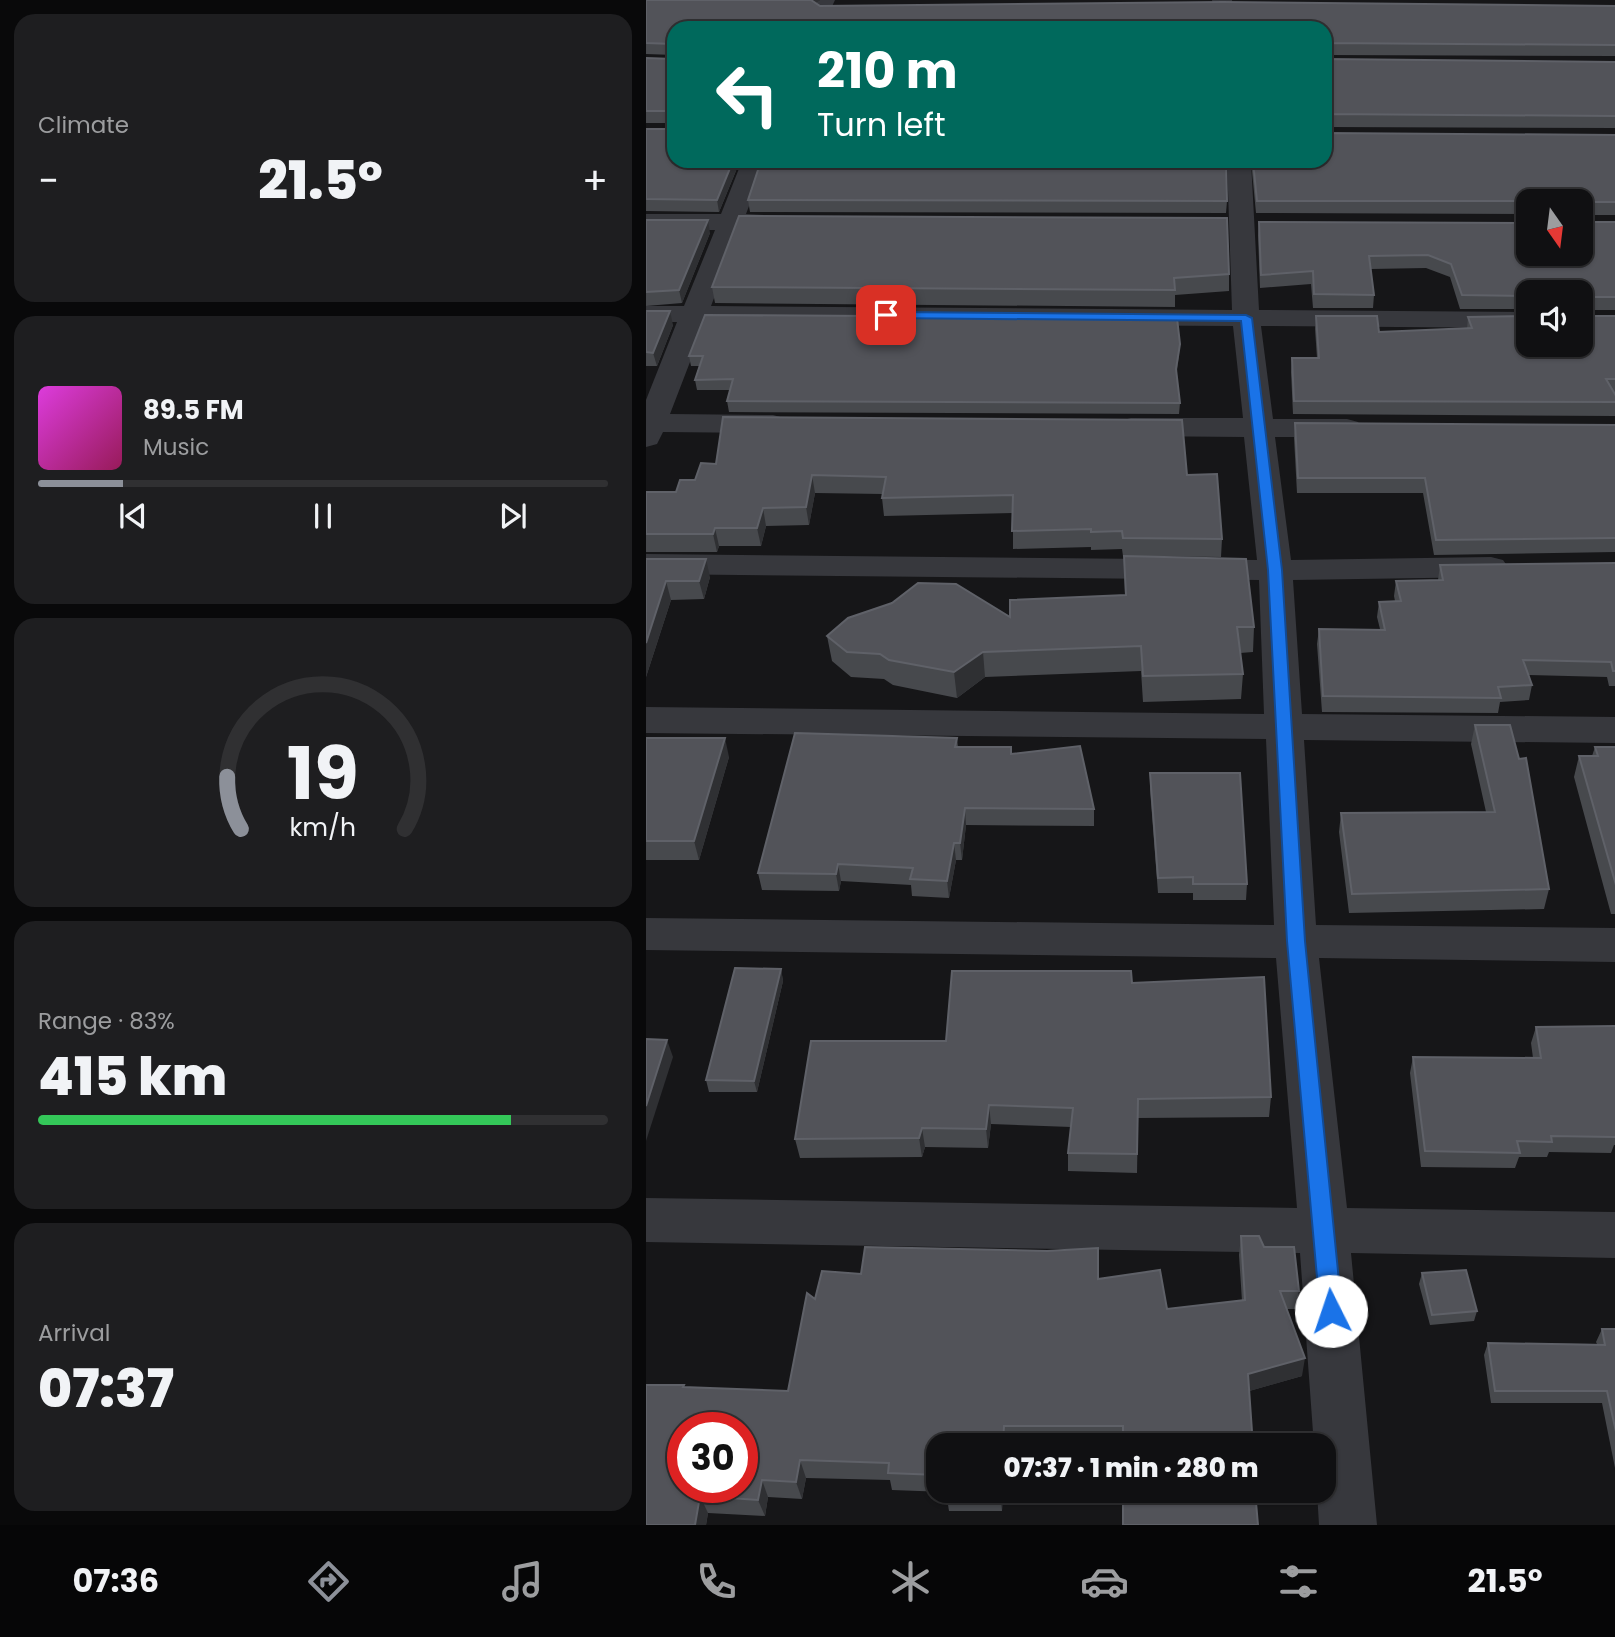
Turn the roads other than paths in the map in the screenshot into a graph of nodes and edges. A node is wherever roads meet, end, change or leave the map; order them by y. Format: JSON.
{"nodes":[{"id":1,"x":1218,"y":4,"type":"edge"},
{"id":2,"x":1250,"y":6,"type":"edge"},
{"id":3,"x":848,"y":9,"type":"edge"},
{"id":4,"x":819,"y":12,"type":"edge"},
{"id":5,"x":1225,"y":21,"type":"edge"},
{"id":6,"x":751,"y":168,"type":"edge"},
{"id":7,"x":1239,"y":168,"type":"edge"},
{"id":8,"x":646,"y":222,"type":"edge"},
{"id":9,"x":729,"y":222,"type":"junction"},
{"id":10,"x":812,"y":222,"type":"edge"},
{"id":11,"x":646,"y":314,"type":"edge"},
{"id":12,"x":692,"y":314,"type":"junction"},
{"id":13,"x":1246,"y":318,"type":"junction"},
{"id":14,"x":1516,"y":320,"type":"edge"},
{"id":15,"x":804,"y":424,"type":"edge"},
{"id":16,"x":1108,"y":426,"type":"edge"},
{"id":17,"x":648,"y":428,"type":"edge"},
{"id":18,"x":1260,"y":428,"type":"junction"},
{"id":19,"x":1370,"y":428,"type":"edge"},
{"id":20,"x":646,"y":564,"type":"edge"},
{"id":21,"x":1520,"y":566,"type":"edge"},
{"id":22,"x":1275,"y":570,"type":"junction"},
{"id":23,"x":646,"y":720,"type":"edge"},
{"id":24,"x":1285,"y":727,"type":"junction"},
{"id":25,"x":1615,"y":730,"type":"edge"},
{"id":26,"x":646,"y":934,"type":"edge"},
{"id":27,"x":1296,"y":941,"type":"junction"},
{"id":28,"x":1615,"y":944,"type":"edge"},
{"id":29,"x":646,"y":1220,"type":"edge"},
{"id":30,"x":1324,"y":1231,"type":"junction"},
{"id":31,"x":1615,"y":1235,"type":"edge"},
{"id":32,"x":1348,"y":1525,"type":"edge"}],
"edges":[{"from":1,"to":2,"type":"street"},
{"from":1,"to":5,"type":"street"},
{"from":3,"to":4,"type":"street"},
{"from":6,"to":9,"type":"street"},
{"from":7,"to":13,"type":"street"},
{"from":8,"to":9,"type":"street"},
{"from":9,"to":10,"type":"street"},
{"from":9,"to":12,"type":"street"},
{"from":11,"to":12,"type":"street"},
{"from":12,"to":13,"type":"street"},
{"from":12,"to":17,"type":"street"},
{"from":13,"to":14,"type":"street"},
{"from":13,"to":18,"type":"street"},
{"from":15,"to":17,"type":"street"},
{"from":16,"to":18,"type":"street"},
{"from":18,"to":19,"type":"street"},
{"from":18,"to":22,"type":"street"},
{"from":20,"to":22,"type":"street"},
{"from":21,"to":22,"type":"street"},
{"from":22,"to":24,"type":"street"},
{"from":23,"to":24,"type":"street"},
{"from":24,"to":25,"type":"street"},
{"from":24,"to":27,"type":"street"},
{"from":26,"to":27,"type":"street"},
{"from":27,"to":28,"type":"street"},
{"from":27,"to":30,"type":"street"},
{"from":29,"to":30,"type":"street"},
{"from":30,"to":31,"type":"street"},
{"from":30,"to":32,"type":"street"}]}
